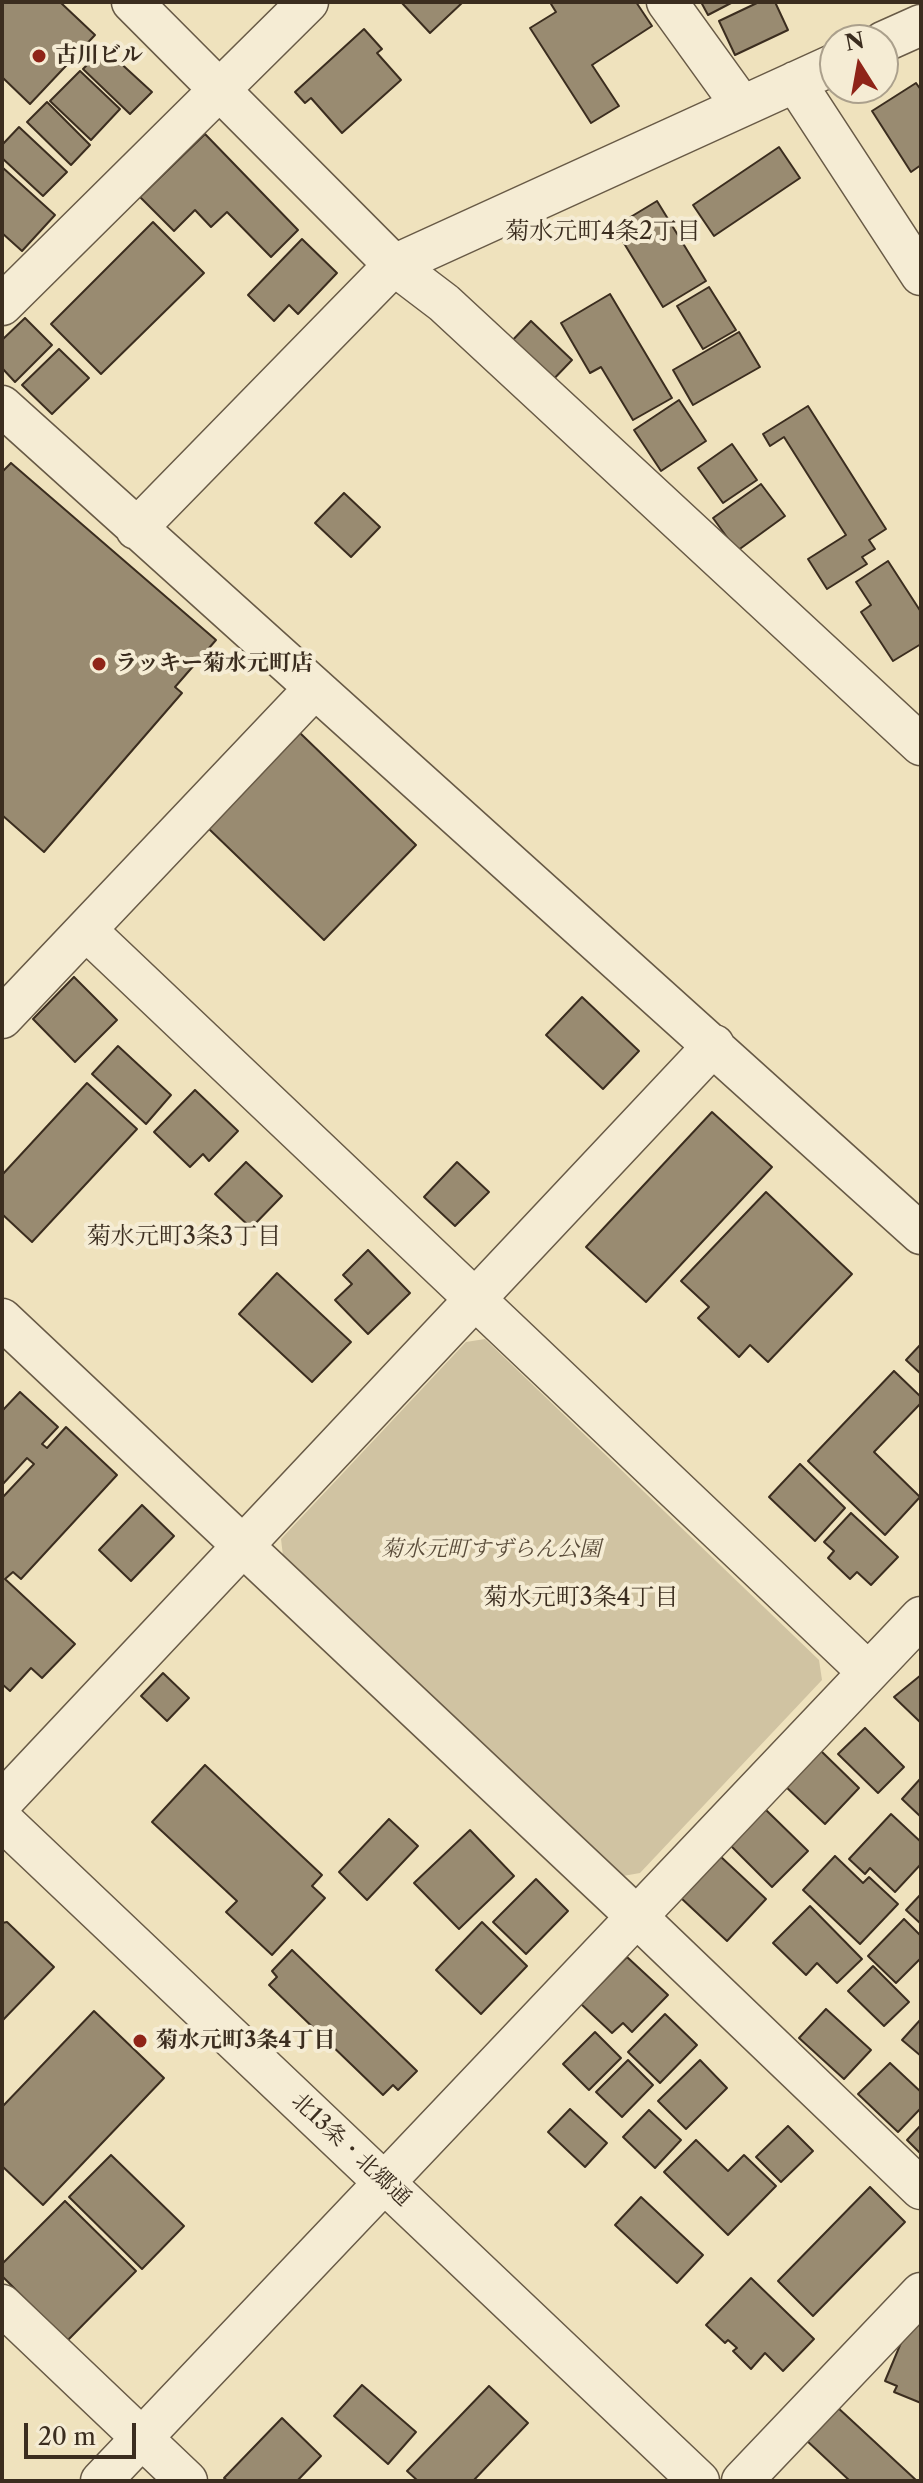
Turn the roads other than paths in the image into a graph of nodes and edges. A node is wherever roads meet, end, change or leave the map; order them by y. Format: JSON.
{"nodes":[{"id":1,"x":132,"y":2,"type":"edge"},
{"id":2,"x":308,"y":2,"type":"edge"},
{"id":3,"x":667,"y":2,"type":"edge"},
{"id":4,"x":921,"y":25,"type":"edge"},
{"id":5,"x":899,"y":35,"type":"edge"},
{"id":6,"x":819,"y":71,"type":"edge"},
{"id":7,"x":795,"y":82,"type":"junction"},
{"id":8,"x":220,"y":87,"type":"junction"},
{"id":9,"x":742,"y":106,"type":"junction"},
{"id":10,"x":394,"y":265,"type":"junction"},
{"id":11,"x":921,"y":275,"type":"edge"},
{"id":12,"x":2,"y":305,"type":"edge"},
{"id":13,"x":2,"y":406,"type":"edge"},
{"id":14,"x":136,"y":529,"type":"junction"},
{"id":15,"x":315,"y":688,"type":"junction"},
{"id":16,"x":921,"y":745,"type":"edge"},
{"id":17,"x":86,"y":930,"type":"junction"},
{"id":18,"x":2,"y":1018,"type":"edge"},
{"id":19,"x":714,"y":1045,"type":"junction"},
{"id":20,"x":921,"y":1234,"type":"edge"},
{"id":21,"x":476,"y":1297,"type":"junction"},
{"id":22,"x":2,"y":1319,"type":"edge"},
{"id":23,"x":241,"y":1547,"type":"junction"},
{"id":24,"x":921,"y":1617,"type":"edge"},
{"id":25,"x":867,"y":1671,"type":"junction"},
{"id":26,"x":2,"y":1802,"type":"edge"},
{"id":27,"x":2,"y":1820,"type":"edge"},
{"id":28,"x":636,"y":1916,"type":"junction"},
{"id":29,"x":383,"y":2181,"type":"junction"},
{"id":30,"x":921,"y":2189,"type":"edge"},
{"id":31,"x":921,"y":2293,"type":"edge"},
{"id":32,"x":2,"y":2305,"type":"edge"},
{"id":33,"x":142,"y":2437,"type":"junction"},
{"id":34,"x":101,"y":2481,"type":"edge"},
{"id":35,"x":187,"y":2481,"type":"edge"},
{"id":36,"x":699,"y":2481,"type":"edge"},
{"id":37,"x":742,"y":2481,"type":"edge"}],
"edges":[{"from":1,"to":8,"type":"street"},
{"from":2,"to":8,"type":"street"},
{"from":3,"to":9,"type":"street"},
{"from":4,"to":5,"type":"street"},
{"from":6,"to":7,"type":"street"},
{"from":7,"to":9,"type":"street"},
{"from":7,"to":11,"type":"street"},
{"from":8,"to":10,"type":"street"},
{"from":8,"to":12,"type":"street"},
{"from":9,"to":10,"type":"street"},
{"from":10,"to":14,"type":"street"},
{"from":10,"to":16,"type":"street"},
{"from":13,"to":14,"type":"street"},
{"from":14,"to":15,"type":"street"},
{"from":15,"to":17,"type":"street"},
{"from":15,"to":19,"type":"street"},
{"from":17,"to":18,"type":"street"},
{"from":17,"to":21,"type":"street"},
{"from":19,"to":20,"type":"street"},
{"from":19,"to":21,"type":"street"},
{"from":21,"to":23,"type":"street"},
{"from":21,"to":25,"type":"street"},
{"from":22,"to":23,"type":"street"},
{"from":23,"to":26,"type":"street"},
{"from":23,"to":28,"type":"street"},
{"from":24,"to":25,"type":"street"},
{"from":25,"to":28,"type":"street"},
{"from":27,"to":29,"type":"street","name":"北13条・北郷通"},
{"from":28,"to":29,"type":"street"},
{"from":28,"to":30,"type":"street"},
{"from":29,"to":33,"type":"street"},
{"from":29,"to":36,"type":"street","name":"北13条・北郷通"},
{"from":31,"to":37,"type":"street"},
{"from":32,"to":33,"type":"street"},
{"from":33,"to":34,"type":"street"},
{"from":33,"to":35,"type":"street"}]}
